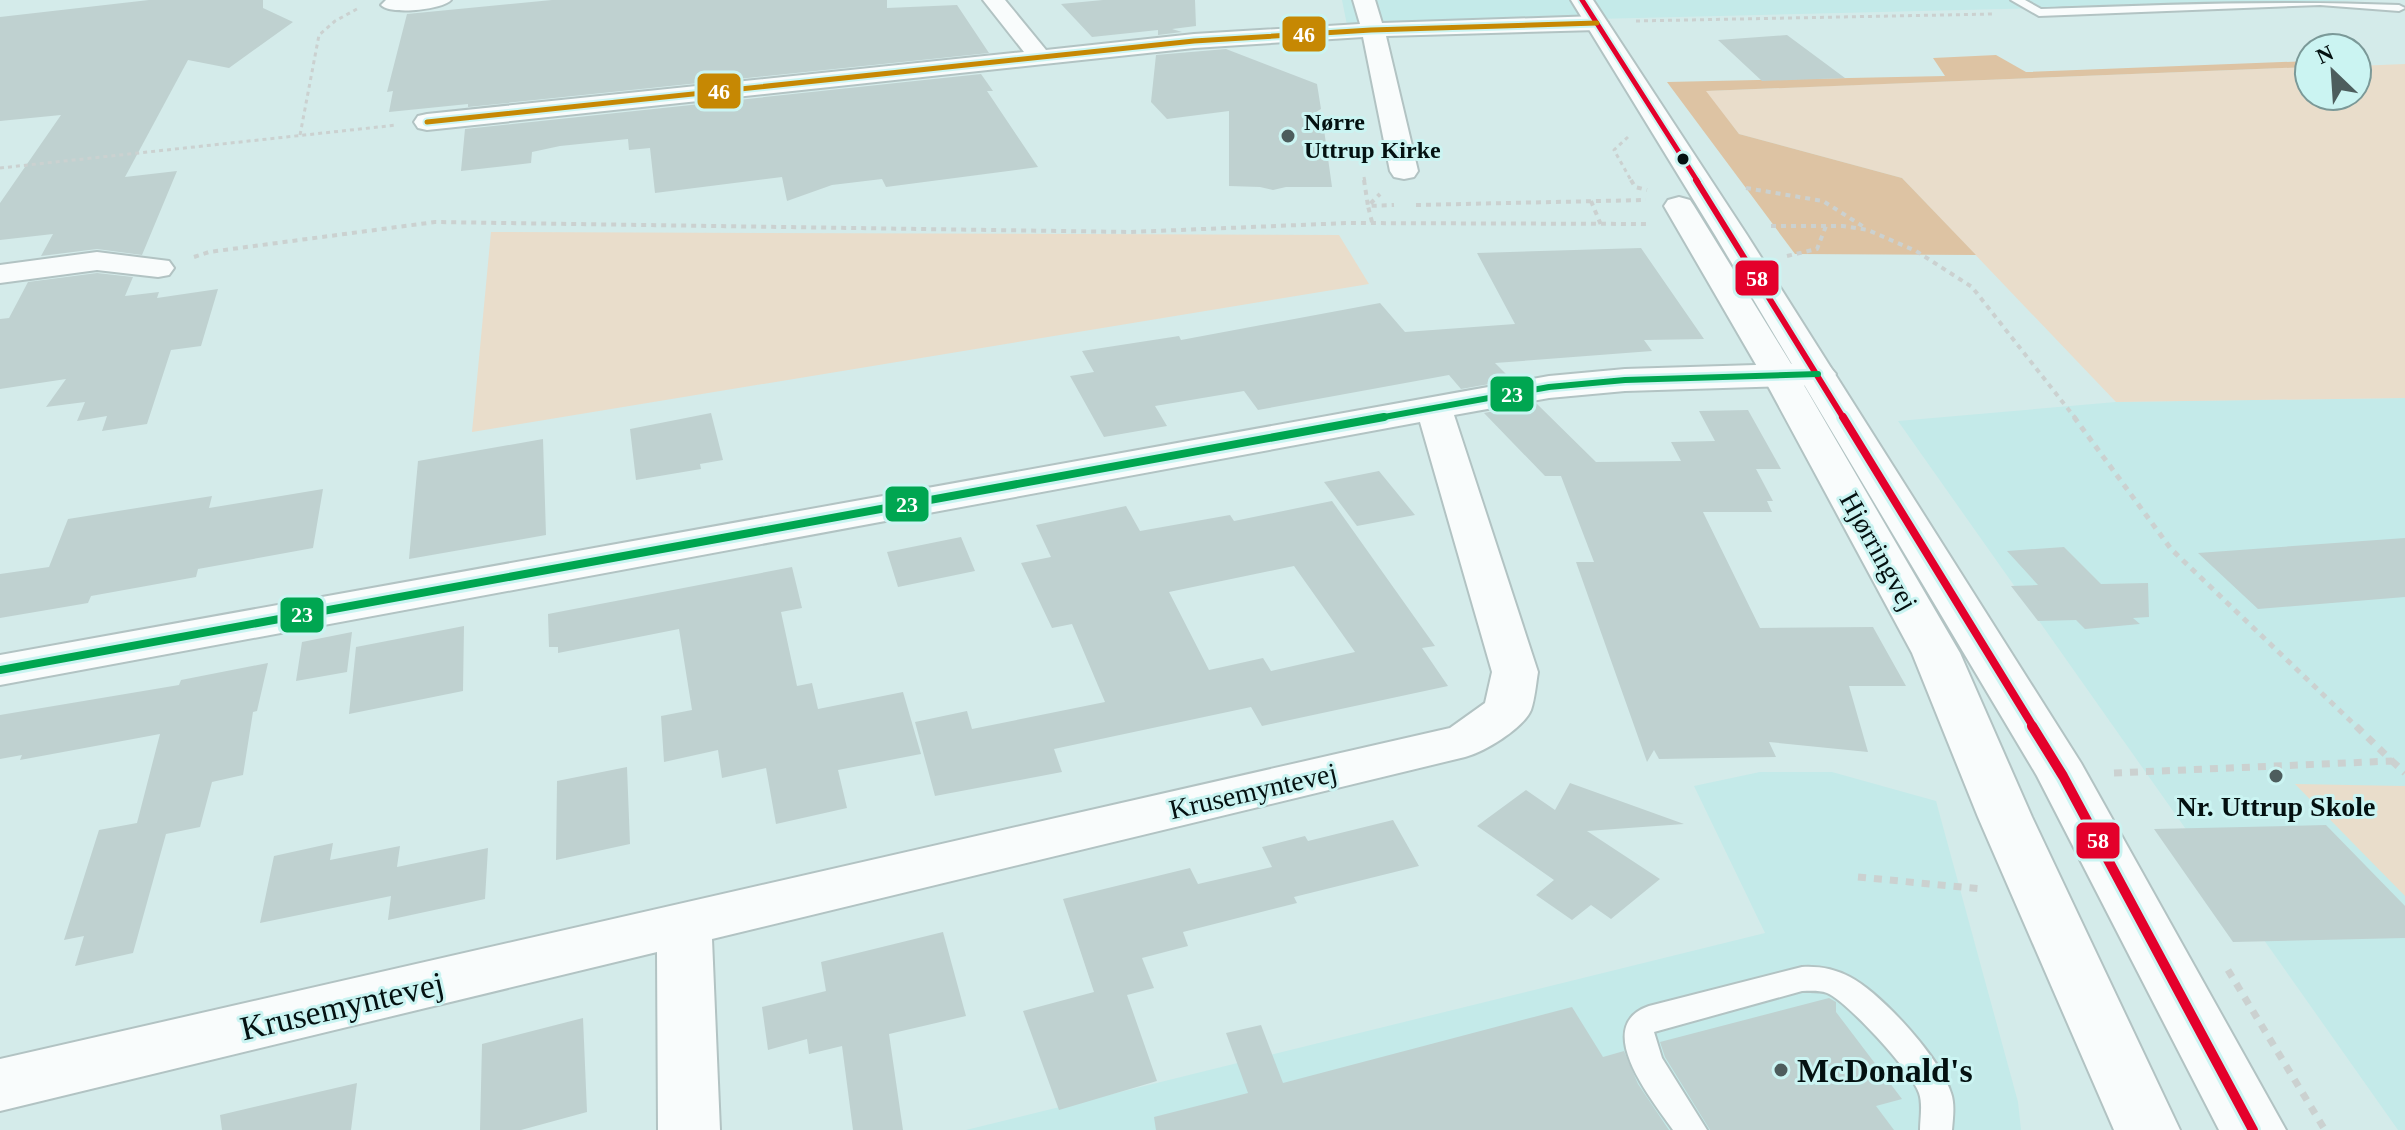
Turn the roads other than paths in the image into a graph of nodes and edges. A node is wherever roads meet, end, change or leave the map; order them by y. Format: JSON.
{"nodes":[{"id":1,"x":440,"y":0,"type":"edge"},
{"id":2,"x":994,"y":0,"type":"edge"},
{"id":3,"x":1364,"y":0,"type":"edge"},
{"id":4,"x":1559,"y":0,"type":"edge"},
{"id":5,"x":2017,"y":0,"type":"edge"},
{"id":6,"x":392,"y":5,"type":"dead end"},
{"id":7,"x":2399,"y":8,"type":"dead end"},
{"id":8,"x":1584,"y":16,"type":"edge"},
{"id":9,"x":1371,"y":30,"type":"junction"},
{"id":10,"x":1039,"y":56,"type":"junction"},
{"id":11,"x":1619,"y":104,"type":"dead end"},
{"id":12,"x":427,"y":122,"type":"road end"},
{"id":13,"x":1635,"y":131,"type":"road end"},
{"id":14,"x":1404,"y":171,"type":"dead end"},
{"id":15,"x":1678,"y":203,"type":"junction"},
{"id":16,"x":158,"y":268,"type":"road end"},
{"id":17,"x":0,"y":274,"type":"edge"},
{"id":18,"x":1799,"y":375,"type":"junction"},
{"id":19,"x":1434,"y":408,"type":"junction"},
{"id":20,"x":0,"y":670,"type":"edge"},
{"id":21,"x":684,"y":926,"type":"junction"},
{"id":22,"x":0,"y":1085,"type":"edge"},
{"id":23,"x":689,"y":1130,"type":"edge"},
{"id":24,"x":1691,"y":1130,"type":"edge"},
{"id":25,"x":1936,"y":1130,"type":"edge"},
{"id":26,"x":2147,"y":1130,"type":"edge"},
{"id":27,"x":2253,"y":1130,"type":"edge"}],
"edges":[{"from":1,"to":6,"type":"street"},
{"from":2,"to":10,"type":"street"},
{"from":3,"to":9,"type":"street"},
{"from":4,"to":8,"type":"main road","name":"Hjørringvej"},
{"from":5,"to":7,"type":"lane"},
{"from":8,"to":9,"type":"street"},
{"from":8,"to":11,"type":"main road","name":"Hjørringvej"},
{"from":8,"to":15,"type":"main road","name":"Hjørringvej"},
{"from":9,"to":10,"type":"street"},
{"from":9,"to":14,"type":"street"},
{"from":10,"to":12,"type":"street"},
{"from":13,"to":15,"type":"main road","name":"Hjørringvej"},
{"from":15,"to":18,"type":"main road","name":"Hjørringvej"},
{"from":16,"to":17,"type":"street"},
{"from":18,"to":19,"type":"street"},
{"from":18,"to":26,"type":"main road","name":"Hjørringvej"},
{"from":18,"to":27,"type":"main road","name":"Hjørringvej"},
{"from":19,"to":20,"type":"street"},
{"from":19,"to":21,"type":"street","name":"Krusemyntevej"},
{"from":21,"to":22,"type":"street","name":"Krusemyntevej"},
{"from":21,"to":23,"type":"street"},
{"from":24,"to":25,"type":"lane"}]}
